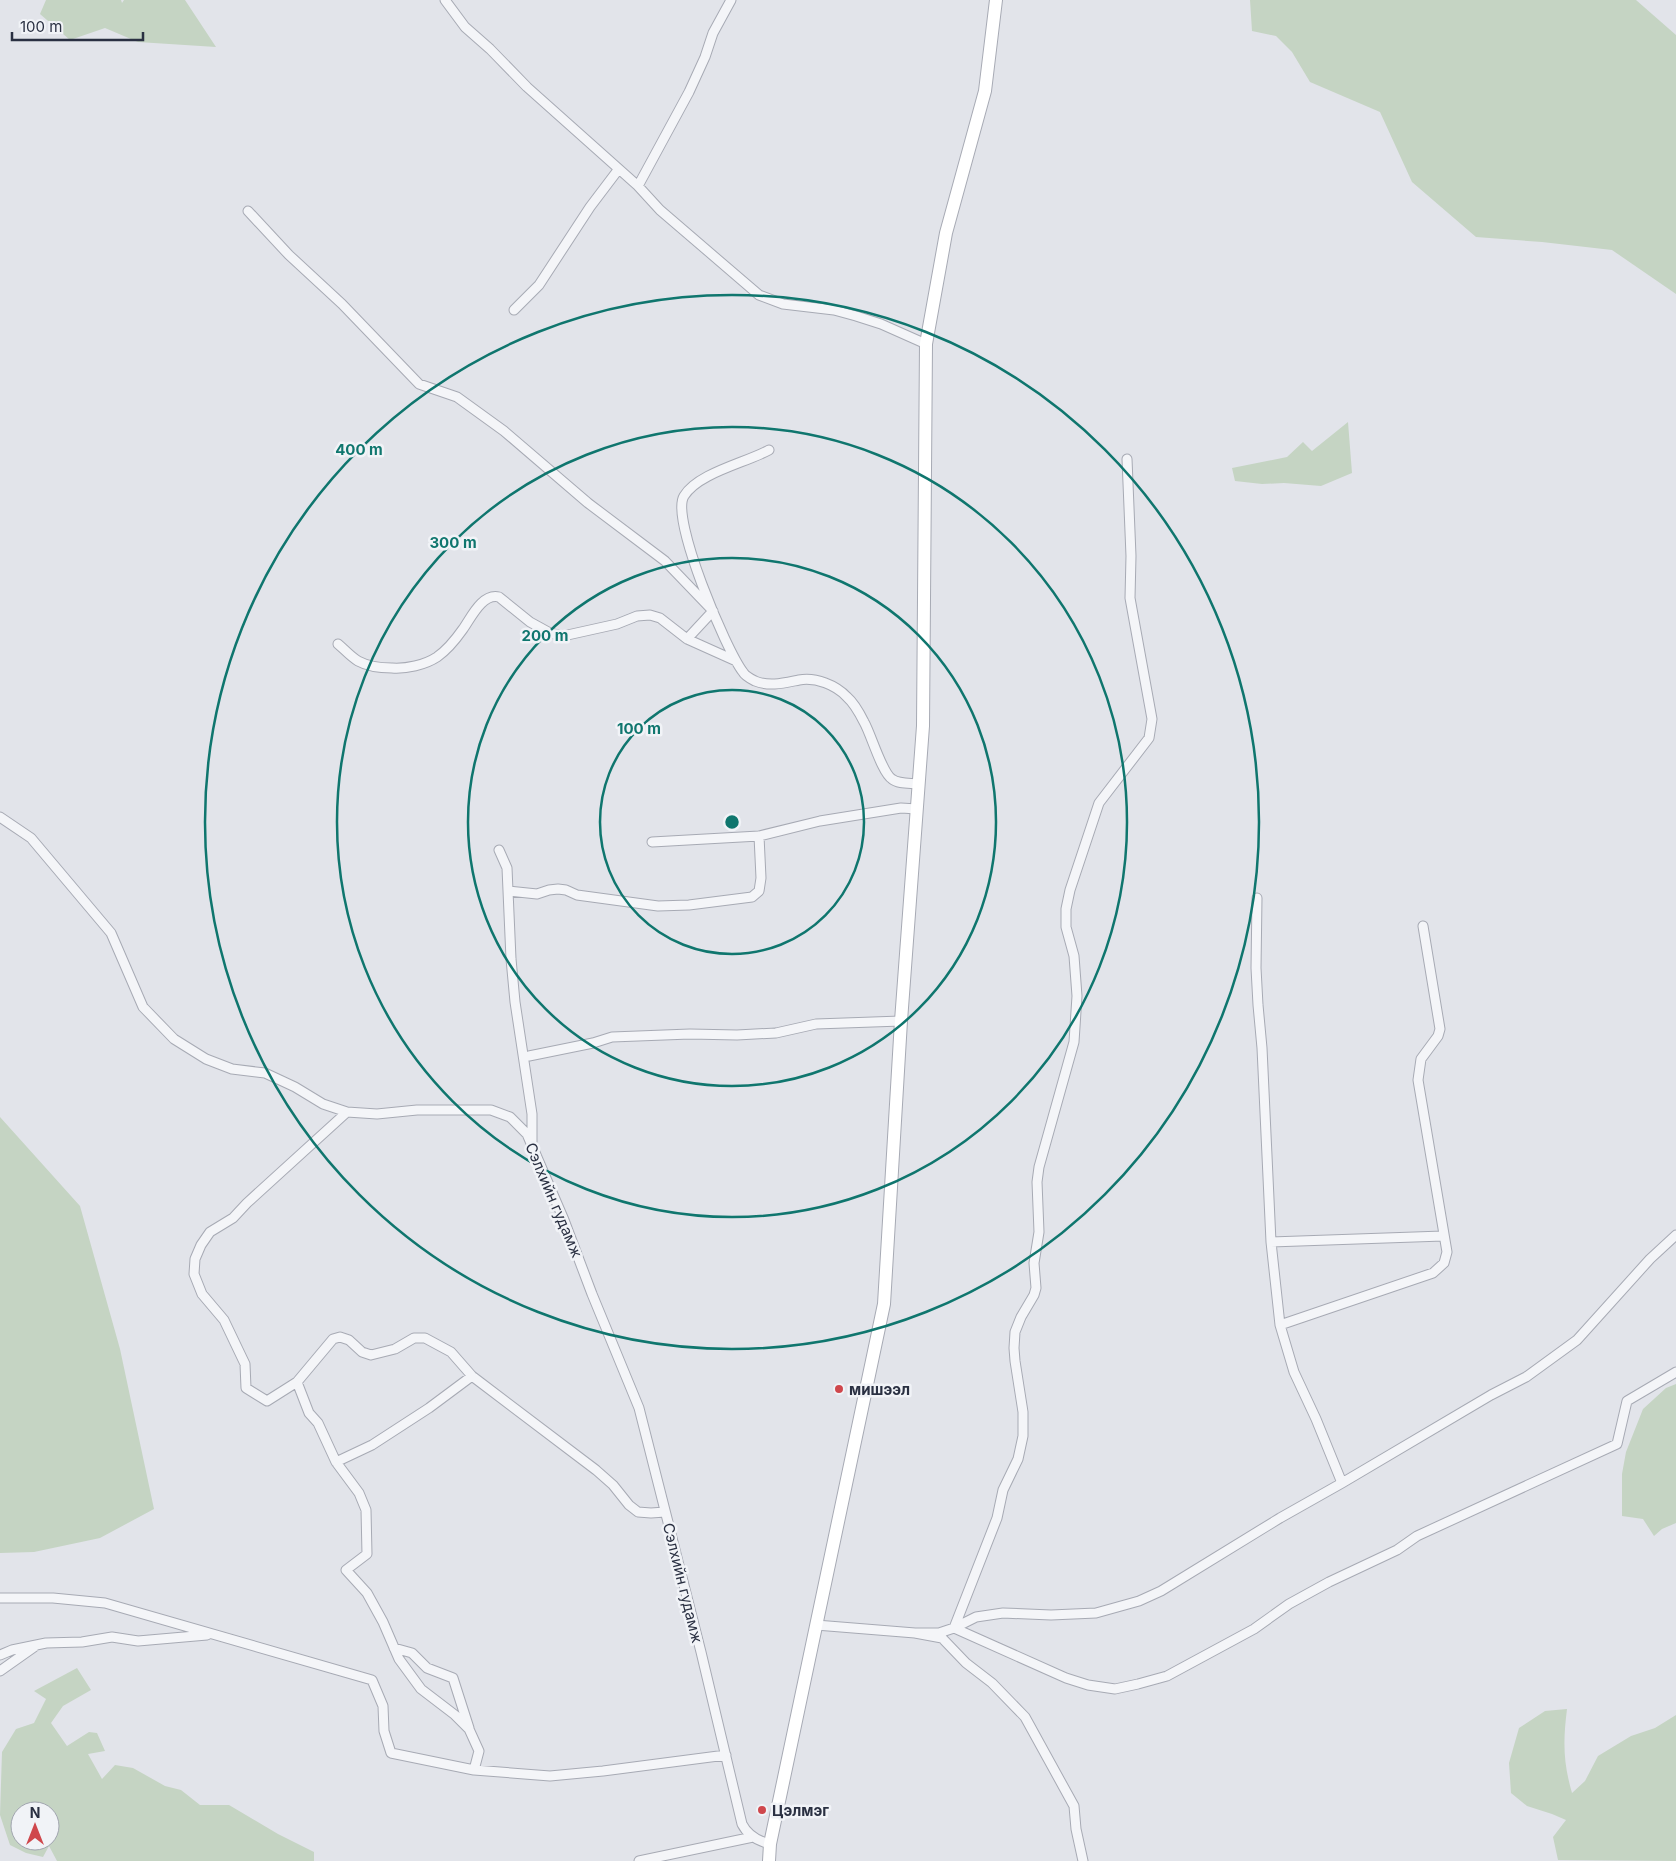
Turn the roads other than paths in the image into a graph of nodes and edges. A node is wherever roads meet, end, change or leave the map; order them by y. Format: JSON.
{"nodes":[{"id":1,"x":445,"y":0,"type":"edge"},
{"id":2,"x":731,"y":0,"type":"edge"},
{"id":3,"x":996,"y":0,"type":"edge"},
{"id":4,"x":618,"y":170,"type":"junction"},
{"id":5,"x":638,"y":186,"type":"junction"},
{"id":6,"x":248,"y":211,"type":"dead end"},
{"id":7,"x":514,"y":310,"type":"dead end"},
{"id":8,"x":926,"y":344,"type":"junction"},
{"id":9,"x":769,"y":450,"type":"dead end"},
{"id":10,"x":1127,"y":458,"type":"dead end"},
{"id":11,"x":713,"y":611,"type":"junction"},
{"id":12,"x":687,"y":639,"type":"junction"},
{"id":13,"x":338,"y":644,"type":"dead end"},
{"id":14,"x":736,"y":661,"type":"junction"},
{"id":15,"x":918,"y":784,"type":"junction"},
{"id":16,"x":917,"y":809,"type":"junction"},
{"id":17,"x":0,"y":817,"type":"edge"},
{"id":18,"x":759,"y":836,"type":"junction"},
{"id":19,"x":652,"y":842,"type":"dead end"},
{"id":20,"x":499,"y":850,"type":"dead end"},
{"id":21,"x":508,"y":891,"type":"junction"},
{"id":22,"x":1257,"y":898,"type":"dead end"},
{"id":23,"x":1423,"y":926,"type":"dead end"},
{"id":24,"x":901,"y":1021,"type":"junction"},
{"id":25,"x":529,"y":1056,"type":"dead end"},
{"id":26,"x":348,"y":1112,"type":"junction"},
{"id":27,"x":532,"y":1145,"type":"junction"},
{"id":28,"x":1676,"y":1235,"type":"edge"},
{"id":29,"x":1443,"y":1236,"type":"junction"},
{"id":30,"x":1270,"y":1242,"type":"junction"},
{"id":31,"x":1280,"y":1325,"type":"junction"},
{"id":32,"x":1676,"y":1372,"type":"edge"},
{"id":33,"x":472,"y":1376,"type":"junction"},
{"id":34,"x":297,"y":1382,"type":"junction"},
{"id":35,"x":336,"y":1462,"type":"junction"},
{"id":36,"x":1342,"y":1483,"type":"junction"},
{"id":37,"x":665,"y":1512,"type":"junction"},
{"id":38,"x":0,"y":1598,"type":"edge"},
{"id":39,"x":816,"y":1625,"type":"junction"},
{"id":40,"x":954,"y":1628,"type":"junction"},
{"id":41,"x":915,"y":1633,"type":"junction"},
{"id":42,"x":213,"y":1634,"type":"junction"},
{"id":43,"x":37,"y":1645,"type":"junction"},
{"id":44,"x":394,"y":1648,"type":"junction"},
{"id":45,"x":0,"y":1655,"type":"edge"},
{"id":46,"x":0,"y":1671,"type":"edge"},
{"id":47,"x":469,"y":1729,"type":"junction"},
{"id":48,"x":726,"y":1755,"type":"junction"},
{"id":49,"x":474,"y":1770,"type":"junction"},
{"id":50,"x":753,"y":1837,"type":"junction"},
{"id":51,"x":770,"y":1844,"type":"junction"},
{"id":52,"x":639,"y":1861,"type":"edge"},
{"id":53,"x":769,"y":1861,"type":"edge"},
{"id":54,"x":1083,"y":1861,"type":"edge"}],
"edges":[{"from":1,"to":4,"type":"street"},
{"from":2,"to":5,"type":"street"},
{"from":3,"to":8,"type":"main road"},
{"from":4,"to":5,"type":"street"},
{"from":4,"to":7,"type":"street"},
{"from":5,"to":8,"type":"street"},
{"from":6,"to":11,"type":"street"},
{"from":8,"to":15,"type":"main road"},
{"from":9,"to":11,"type":"street"},
{"from":10,"to":40,"type":"street"},
{"from":11,"to":12,"type":"street"},
{"from":11,"to":14,"type":"street"},
{"from":12,"to":13,"type":"street"},
{"from":12,"to":14,"type":"street"},
{"from":14,"to":15,"type":"street"},
{"from":15,"to":16,"type":"main road"},
{"from":16,"to":18,"type":"street"},
{"from":16,"to":24,"type":"main road"},
{"from":17,"to":26,"type":"street","name":"Сэлхийн гудамж"},
{"from":18,"to":19,"type":"street"},
{"from":18,"to":21,"type":"street"},
{"from":20,"to":21,"type":"street"},
{"from":21,"to":27,"type":"street"},
{"from":22,"to":30,"type":"street"},
{"from":23,"to":29,"type":"street"},
{"from":24,"to":25,"type":"street"},
{"from":24,"to":39,"type":"main road"},
{"from":26,"to":27,"type":"street","name":"Сэлхийн гудамж"},
{"from":26,"to":34,"type":"street"},
{"from":27,"to":37,"type":"street","name":"Сэлхийн гудамж"},
{"from":28,"to":36,"type":"street"},
{"from":29,"to":30,"type":"street"},
{"from":29,"to":31,"type":"street"},
{"from":30,"to":31,"type":"street"},
{"from":31,"to":36,"type":"street"},
{"from":32,"to":40,"type":"street"},
{"from":33,"to":34,"type":"street"},
{"from":33,"to":35,"type":"street"},
{"from":33,"to":37,"type":"street"},
{"from":34,"to":35,"type":"street"},
{"from":35,"to":44,"type":"street"},
{"from":36,"to":40,"type":"street"},
{"from":37,"to":48,"type":"street","name":"Сэлхийн гудамж"},
{"from":38,"to":42,"type":"street"},
{"from":39,"to":41,"type":"street"},
{"from":39,"to":51,"type":"main road"},
{"from":40,"to":41,"type":"street"},
{"from":41,"to":54,"type":"street"},
{"from":42,"to":43,"type":"street"},
{"from":42,"to":49,"type":"street"},
{"from":43,"to":45,"type":"street"},
{"from":43,"to":46,"type":"street"},
{"from":44,"to":47,"type":"street"},
{"from":44,"to":47,"type":"street"},
{"from":47,"to":49,"type":"street"},
{"from":48,"to":49,"type":"street"},
{"from":48,"to":50,"type":"street","name":"Сэлхийн гудамж"},
{"from":50,"to":51,"type":"street"},
{"from":50,"to":52,"type":"street"},
{"from":51,"to":53,"type":"main road"}]}
